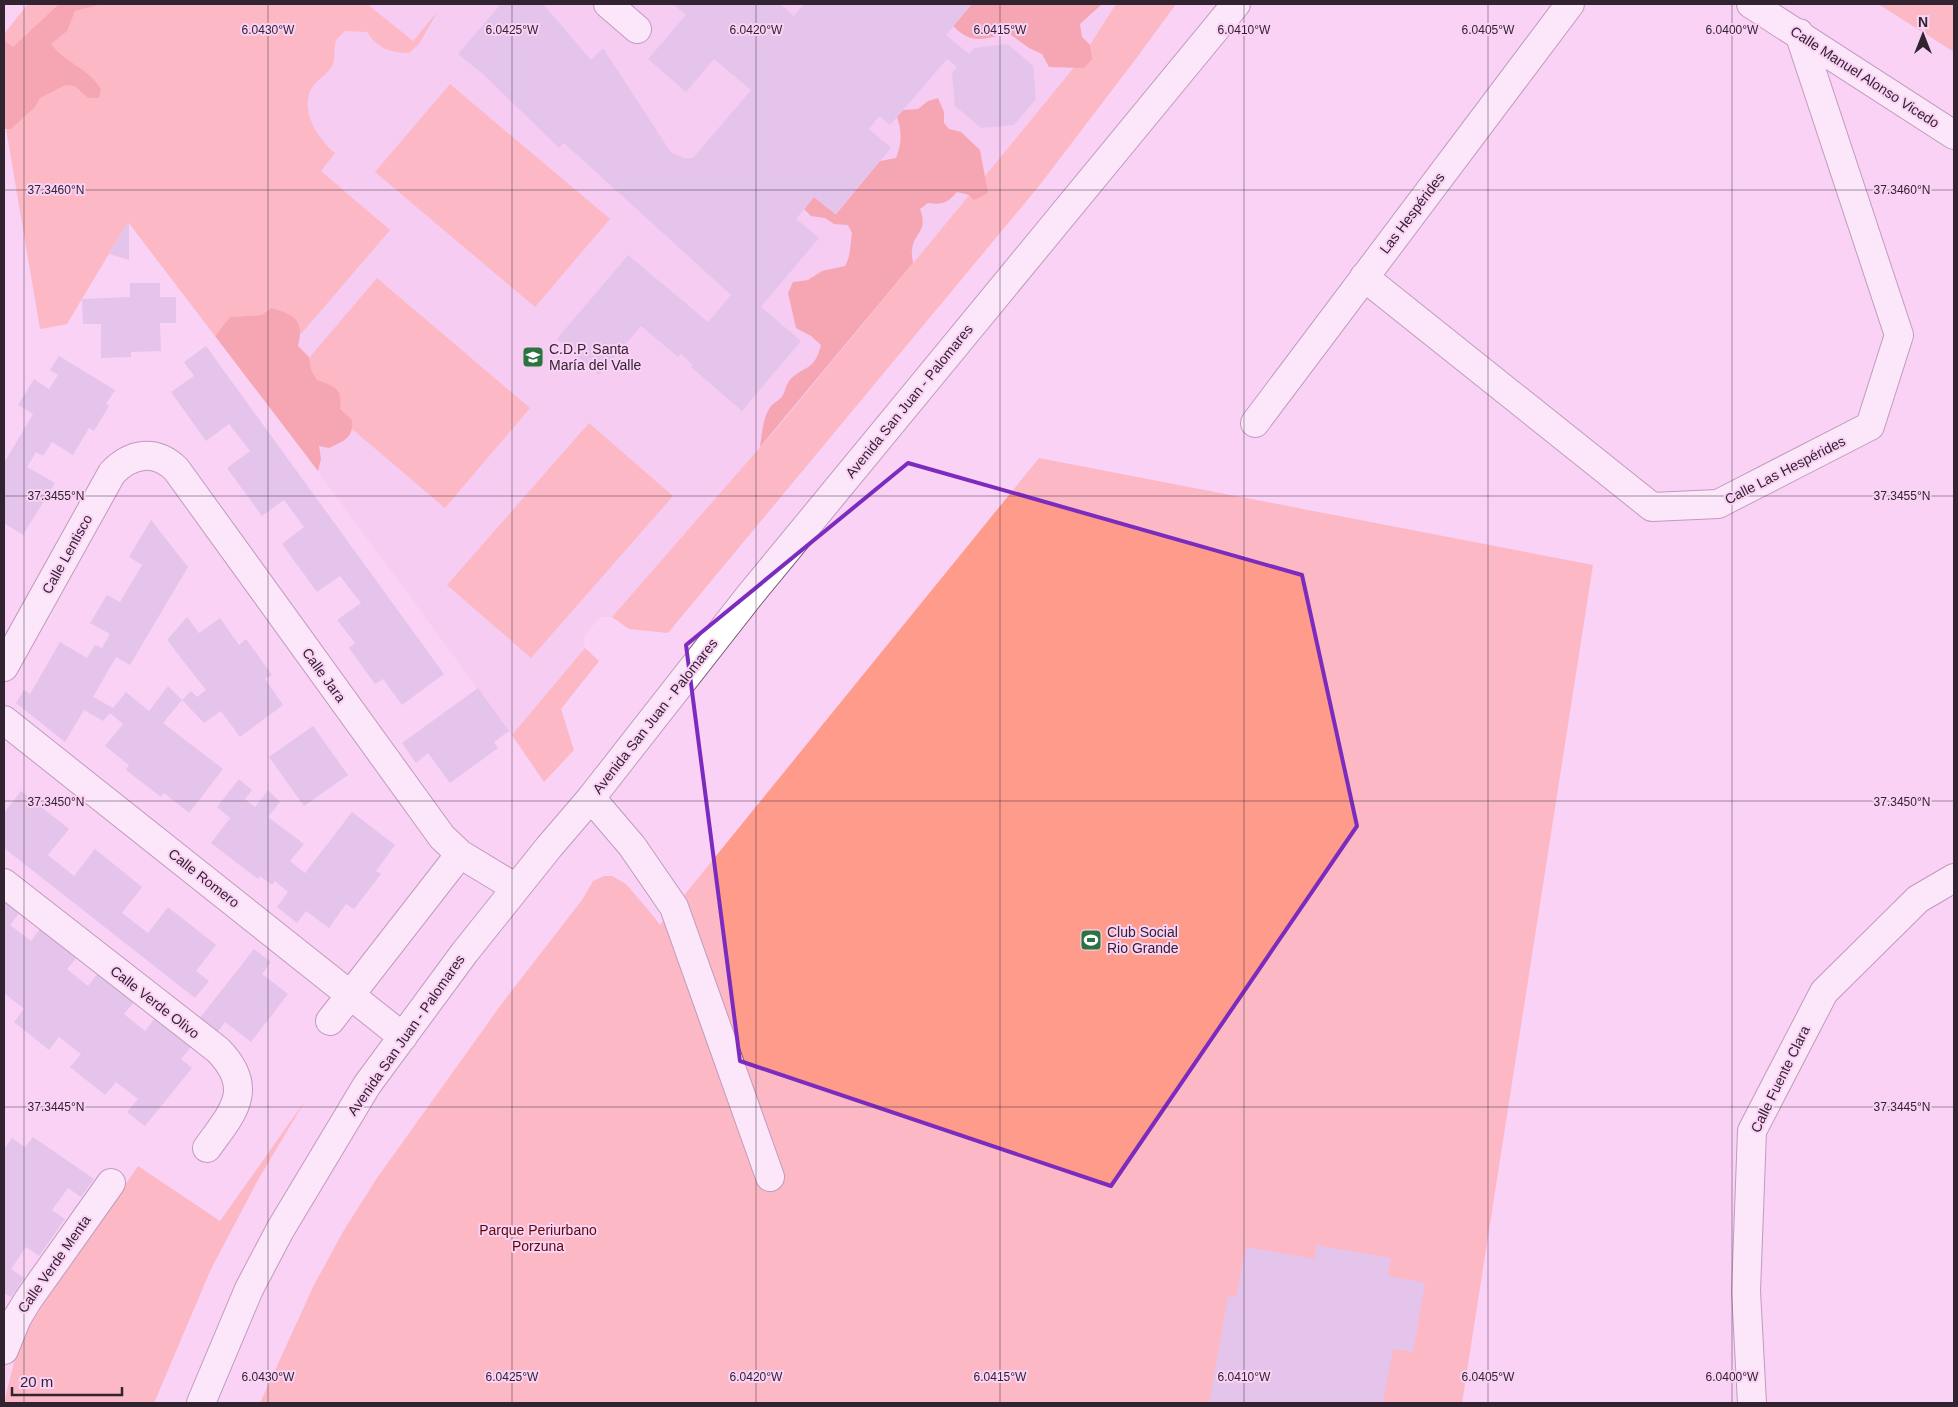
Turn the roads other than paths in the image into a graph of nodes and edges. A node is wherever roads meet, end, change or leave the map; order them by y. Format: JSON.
{"nodes":[{"id":1,"x":608,"y":4,"type":"edge"},
{"id":2,"x":1220,"y":4,"type":"edge"},
{"id":3,"x":1236,"y":4,"type":"edge"},
{"id":4,"x":1570,"y":4,"type":"edge"},
{"id":5,"x":1751,"y":4,"type":"edge"},
{"id":6,"x":637,"y":29,"type":"dead end"},
{"id":7,"x":1799,"y":34,"type":"junction"},
{"id":8,"x":1177,"y":74,"type":"junction"},
{"id":9,"x":1954,"y":135,"type":"edge"},
{"id":10,"x":1364,"y":277,"type":"junction"},
{"id":11,"x":1254,"y":423,"type":"dead end"},
{"id":12,"x":143,"y":456,"type":"joint"},
{"id":13,"x":4,"y":667,"type":"edge"},
{"id":14,"x":4,"y":720,"type":"edge"},
{"id":15,"x":591,"y":798,"type":"junction"},
{"id":16,"x":460,"y":854,"type":"junction"},
{"id":17,"x":1954,"y":878,"type":"edge"},
{"id":18,"x":4,"y":883,"type":"edge"},
{"id":19,"x":516,"y":888,"type":"junction"},
{"id":20,"x":350,"y":995,"type":"junction"},
{"id":21,"x":330,"y":1021,"type":"dead end"},
{"id":22,"x":403,"y":1037,"type":"junction"},
{"id":23,"x":207,"y":1148,"type":"dead end"},
{"id":24,"x":770,"y":1177,"type":"dead end"},
{"id":25,"x":111,"y":1182,"type":"dead end"},
{"id":26,"x":4,"y":1350,"type":"edge"},
{"id":27,"x":201,"y":1403,"type":"edge"},
{"id":28,"x":1752,"y":1403,"type":"edge"}],
"edges":[{"from":1,"to":6,"type":"street"},
{"from":2,"to":8,"type":"street"},
{"from":3,"to":8,"type":"street"},
{"from":4,"to":10,"type":"street","name":"Las Hespérides"},
{"from":5,"to":7,"type":"street","name":"Calle Manuel Alonso Vicedo"},
{"from":7,"to":9,"type":"street","name":"Calle Manuel Alonso Vicedo"},
{"from":7,"to":10,"type":"street","name":"Calle Las Hespérides"},
{"from":8,"to":15,"type":"street","name":"Avenida San Juan - Palomares"},
{"from":10,"to":11,"type":"street","name":"Las Hespérides"},
{"from":12,"to":13,"type":"street","name":"Calle Lentisco"},
{"from":12,"to":16,"type":"street","name":"Calle Jara"},
{"from":14,"to":20,"type":"street","name":"Calle Romero"},
{"from":15,"to":19,"type":"street","name":"Avenida San Juan - Palomares"},
{"from":15,"to":24,"type":"street"},
{"from":16,"to":19,"type":"street","name":"Calle Jara"},
{"from":16,"to":20,"type":"street"},
{"from":17,"to":28,"type":"street","name":"Calle Fuente Clara"},
{"from":18,"to":23,"type":"street","name":"Calle Verde Olivo"},
{"from":19,"to":22,"type":"street","name":"Avenida San Juan - Palomares"},
{"from":20,"to":21,"type":"street"},
{"from":20,"to":22,"type":"street","name":"Calle Romero"},
{"from":22,"to":27,"type":"street","name":"Avenida San Juan - Palomares"},
{"from":25,"to":26,"type":"street","name":"Calle Verde Menta"}]}
